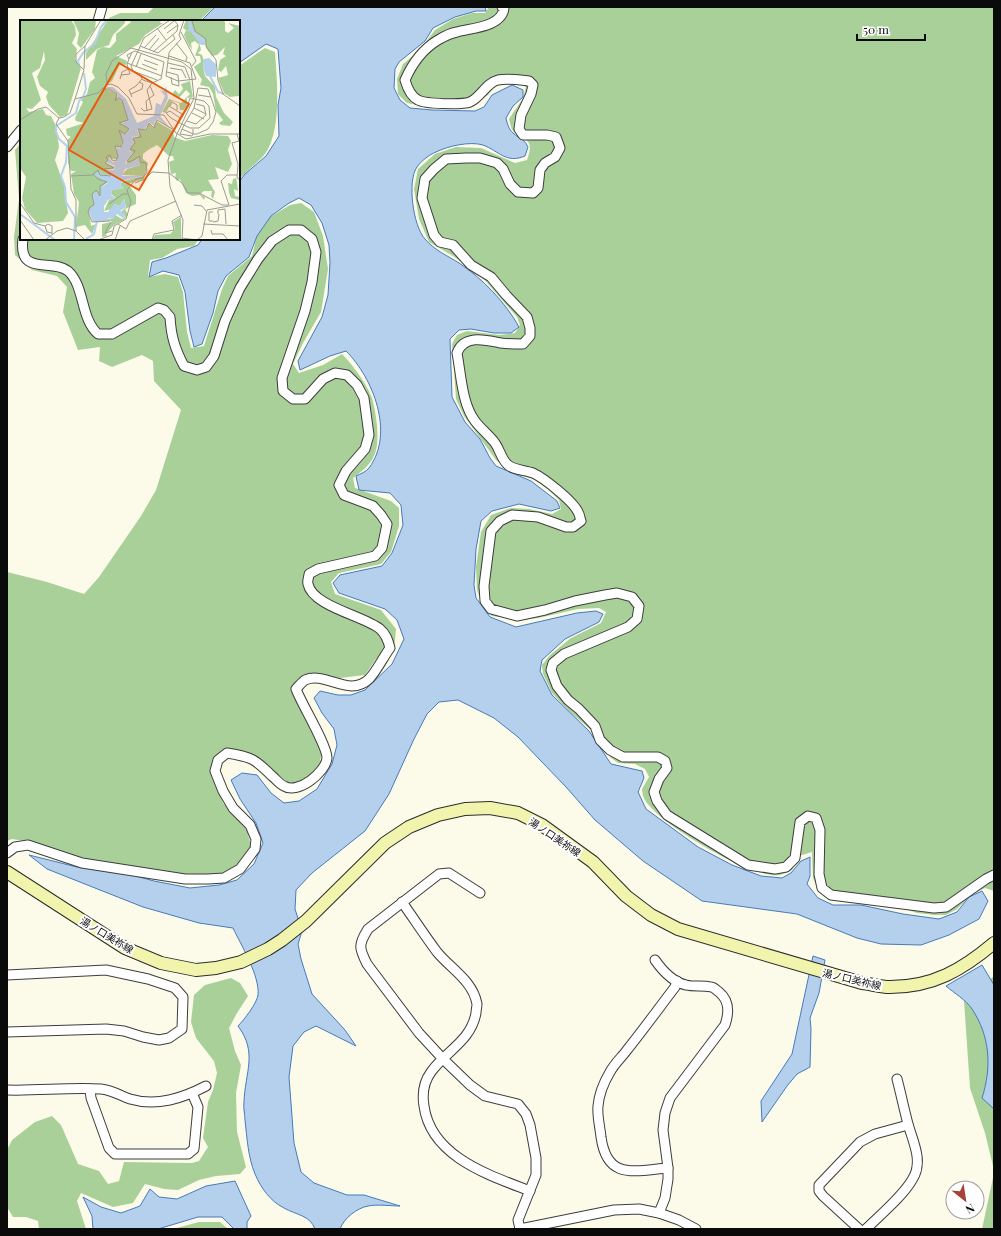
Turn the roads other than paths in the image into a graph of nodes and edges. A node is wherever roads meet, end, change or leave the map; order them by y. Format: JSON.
{"nodes":[{"id":1,"x":102,"y":7,"type":"edge"},
{"id":2,"x":502,"y":7,"type":"edge"},
{"id":3,"x":98,"y":20,"type":"edge"},
{"id":4,"x":20,"y":131,"type":"edge"},
{"id":5,"x":7,"y":147,"type":"edge"},
{"id":6,"x":23,"y":240,"type":"edge"},
{"id":7,"x":7,"y":853,"type":"edge"},
{"id":8,"x":7,"y":872,"type":"edge"},
{"id":9,"x":994,"y":875,"type":"edge"},
{"id":10,"x":480,"y":893,"type":"dead end"},
{"id":11,"x":402,"y":902,"type":"junction"},
{"id":12,"x":989,"y":947,"type":"edge"},
{"id":13,"x":655,"y":960,"type":"dead end"},
{"id":14,"x":7,"y":975,"type":"edge"},
{"id":15,"x":677,"y":981,"type":"junction"},
{"id":16,"x":7,"y":1032,"type":"edge"},
{"id":17,"x":443,"y":1059,"type":"junction"},
{"id":18,"x":897,"y":1079,"type":"dead end"},
{"id":19,"x":206,"y":1086,"type":"dead end"},
{"id":20,"x":90,"y":1088,"type":"junction"},
{"id":21,"x":7,"y":1090,"type":"edge"},
{"id":22,"x":192,"y":1094,"type":"junction"},
{"id":23,"x":908,"y":1125,"type":"junction"},
{"id":24,"x":668,"y":1168,"type":"junction"},
{"id":25,"x":530,"y":1191,"type":"junction"},
{"id":26,"x":659,"y":1213,"type":"junction"},
{"id":27,"x":520,"y":1229,"type":"edge"},
{"id":28,"x":696,"y":1229,"type":"edge"},
{"id":29,"x":859,"y":1229,"type":"edge"},
{"id":30,"x":866,"y":1229,"type":"edge"}],
"edges":[{"from":1,"to":3,"type":"street"},
{"from":2,"to":9,"type":"street"},
{"from":4,"to":5,"type":"street"},
{"from":6,"to":7,"type":"street"},
{"from":8,"to":12,"type":"main road","name":"湯ノ口美祢線"},
{"from":10,"to":11,"type":"street"},
{"from":11,"to":17,"type":"street"},
{"from":11,"to":17,"type":"street"},
{"from":13,"to":15,"type":"street"},
{"from":14,"to":16,"type":"street"},
{"from":15,"to":24,"type":"street"},
{"from":15,"to":24,"type":"street"},
{"from":17,"to":25,"type":"street"},
{"from":17,"to":25,"type":"street"},
{"from":18,"to":23,"type":"street"},
{"from":19,"to":22,"type":"street"},
{"from":20,"to":21,"type":"street"},
{"from":20,"to":22,"type":"street"},
{"from":20,"to":22,"type":"street"},
{"from":23,"to":29,"type":"street"},
{"from":23,"to":30,"type":"street"},
{"from":24,"to":26,"type":"street"},
{"from":25,"to":27,"type":"street"},
{"from":26,"to":27,"type":"street"},
{"from":26,"to":28,"type":"street"}]}
